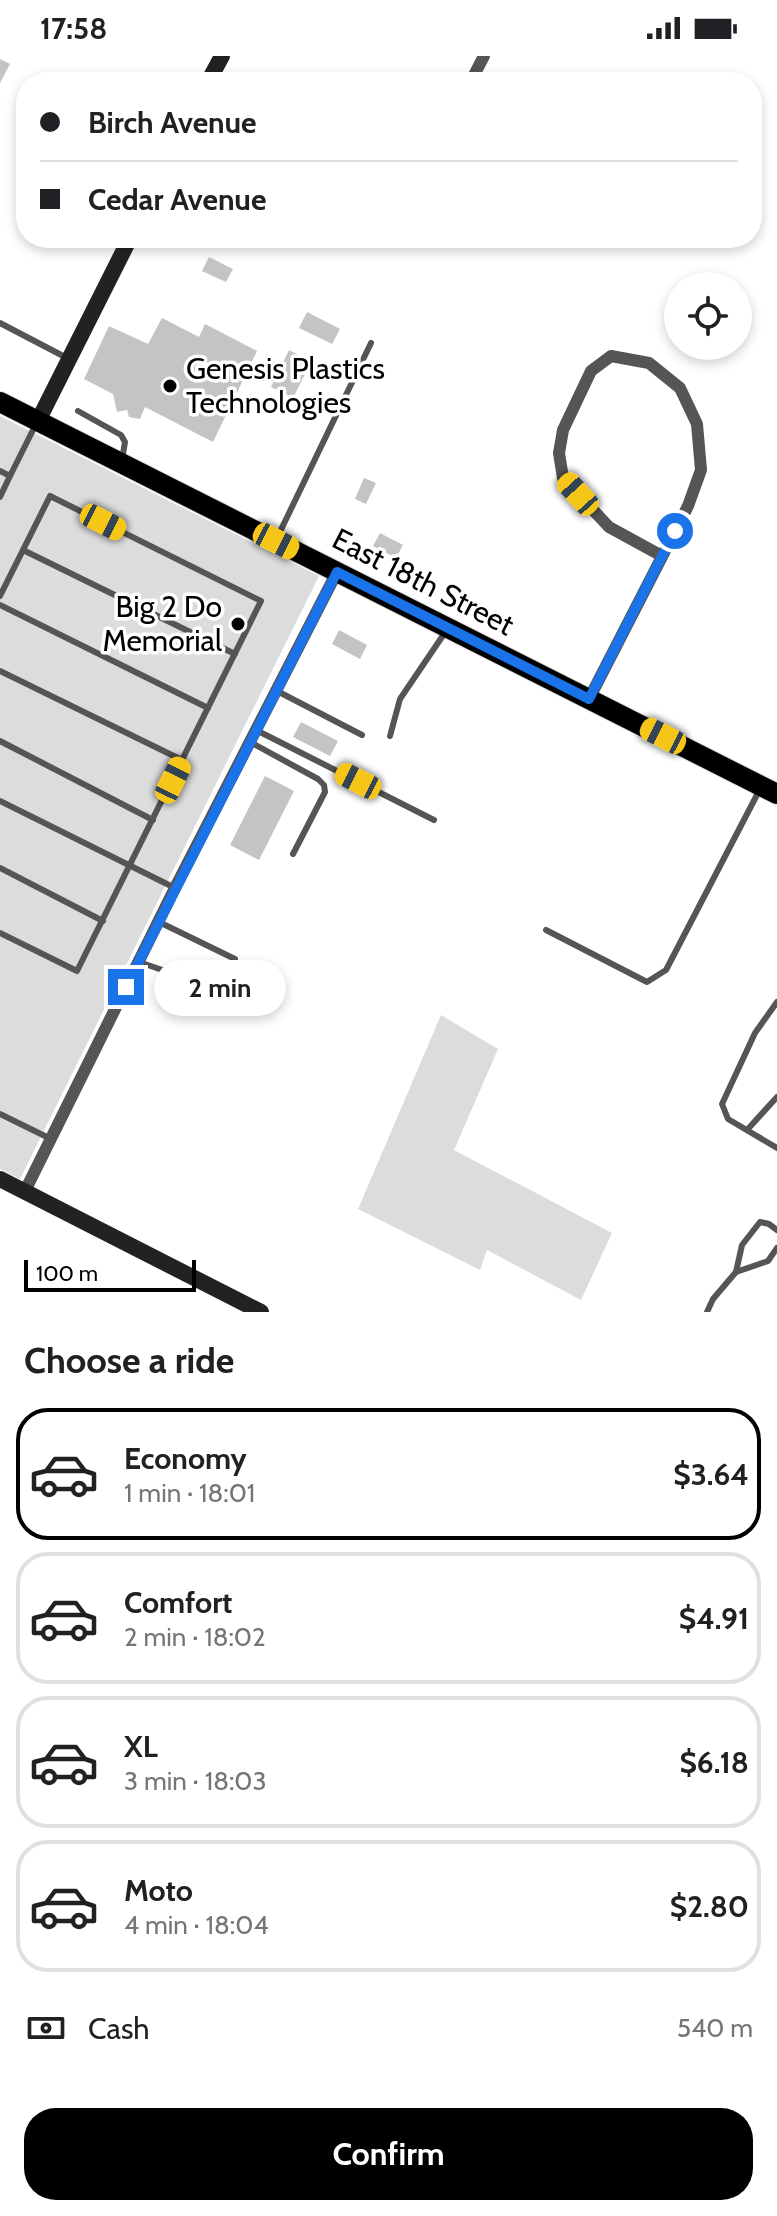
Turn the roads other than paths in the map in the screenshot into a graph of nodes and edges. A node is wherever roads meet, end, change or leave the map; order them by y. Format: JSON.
{"nodes":[{"id":1,"x":125,"y":248,"type":"edge"},
{"id":2,"x":0,"y":323,"type":"edge"},
{"id":3,"x":371,"y":343,"type":"dead end"},
{"id":4,"x":69,"y":359,"type":"junction"},
{"id":5,"x":0,"y":402,"type":"edge"},
{"id":6,"x":78,"y":411,"type":"dead end"},
{"id":7,"x":38,"y":421,"type":"junction"},
{"id":8,"x":122,"y":463,"type":"junction"},
{"id":9,"x":0,"y":471,"type":"edge"},
{"id":10,"x":10,"y":476,"type":"junction"},
{"id":11,"x":0,"y":497,"type":"edge"},
{"id":12,"x":276,"y":541,"type":"junction"},
{"id":13,"x":23,"y":550,"type":"junction"},
{"id":14,"x":662,"y":556,"type":"junction"},
{"id":15,"x":337,"y":572,"type":"junction"},
{"id":16,"x":0,"y":596,"type":"edge"},
{"id":17,"x":0,"y":605,"type":"edge"},
{"id":18,"x":448,"y":628,"type":"junction"},
{"id":19,"x":235,"y":654,"type":"junction"},
{"id":20,"x":0,"y":671,"type":"edge"},
{"id":21,"x":277,"y":691,"type":"junction"},
{"id":22,"x":589,"y":699,"type":"junction"},
{"id":23,"x":208,"y":708,"type":"junction"},
{"id":24,"x":256,"y":730,"type":"junction"},
{"id":25,"x":362,"y":735,"type":"dead end"},
{"id":26,"x":390,"y":736,"type":"dead end"},
{"id":27,"x":0,"y":741,"type":"edge"},
{"id":28,"x":250,"y":742,"type":"junction"},
{"id":29,"x":182,"y":760,"type":"junction"},
{"id":30,"x":770,"y":790,"type":"edge"},
{"id":31,"x":0,"y":801,"type":"edge"},
{"id":32,"x":153,"y":820,"type":"junction"},
{"id":33,"x":434,"y":820,"type":"dead end"},
{"id":34,"x":293,"y":854,"type":"dead end"},
{"id":35,"x":131,"y":866,"type":"junction"},
{"id":36,"x":0,"y":868,"type":"edge"},
{"id":37,"x":175,"y":888,"type":"junction"},
{"id":38,"x":103,"y":921,"type":"junction"},
{"id":39,"x":159,"y":922,"type":"junction"},
{"id":40,"x":546,"y":930,"type":"dead end"},
{"id":41,"x":0,"y":933,"type":"edge"},
{"id":42,"x":139,"y":962,"type":"junction"},
{"id":43,"x":777,"y":1002,"type":"edge"},
{"id":44,"x":777,"y":1097,"type":"edge"},
{"id":45,"x":0,"y":1114,"type":"edge"},
{"id":46,"x":747,"y":1130,"type":"junction"},
{"id":47,"x":51,"y":1139,"type":"junction"},
{"id":48,"x":777,"y":1148,"type":"edge"},
{"id":49,"x":0,"y":1179,"type":"edge"},
{"id":50,"x":25,"y":1191,"type":"junction"},
{"id":51,"x":777,"y":1230,"type":"edge"},
{"id":52,"x":777,"y":1248,"type":"edge"},
{"id":53,"x":736,"y":1272,"type":"junction"},
{"id":54,"x":261,"y":1312,"type":"edge"},
{"id":55,"x":707,"y":1312,"type":"edge"}],
"edges":[{"from":1,"to":4,"type":"street"},
{"from":2,"to":4,"type":"lane"},
{"from":3,"to":12,"type":"lane"},
{"from":4,"to":7,"type":"street"},
{"from":5,"to":7,"type":"main road","name":"East 18th Street"},
{"from":6,"to":8,"type":"lane"},
{"from":7,"to":8,"type":"main road","name":"East 18th Street"},
{"from":7,"to":10,"type":"lane"},
{"from":8,"to":12,"type":"main road","name":"East 18th Street"},
{"from":9,"to":10,"type":"lane"},
{"from":10,"to":11,"type":"lane"},
{"from":12,"to":15,"type":"main road","name":"East 18th Street"},
{"from":13,"to":16,"type":"lane"},
{"from":13,"to":19,"type":"lane"},
{"from":13,"to":19,"type":"lane"},
{"from":14,"to":14,"type":"street"},
{"from":14,"to":22,"type":"street"},
{"from":15,"to":18,"type":"main road","name":"East 18th Street"},
{"from":15,"to":21,"type":"street"},
{"from":17,"to":23,"type":"lane"},
{"from":18,"to":22,"type":"main road","name":"East 18th Street"},
{"from":18,"to":26,"type":"lane"},
{"from":19,"to":23,"type":"lane"},
{"from":20,"to":29,"type":"lane"},
{"from":21,"to":24,"type":"street"},
{"from":21,"to":25,"type":"lane"},
{"from":22,"to":30,"type":"main road","name":"East 18th Street"},
{"from":23,"to":29,"type":"lane"},
{"from":24,"to":28,"type":"street"},
{"from":24,"to":33,"type":"lane"},
{"from":27,"to":32,"type":"lane"},
{"from":28,"to":34,"type":"lane"},
{"from":28,"to":37,"type":"street"},
{"from":29,"to":32,"type":"lane"},
{"from":30,"to":40,"type":"lane"},
{"from":31,"to":35,"type":"lane"},
{"from":32,"to":35,"type":"lane"},
{"from":35,"to":37,"type":"lane"},
{"from":35,"to":38,"type":"lane"},
{"from":36,"to":38,"type":"lane"},
{"from":37,"to":39,"type":"street"},
{"from":38,"to":41,"type":"lane"},
{"from":39,"to":42,"type":"street"},
{"from":39,"to":42,"type":"lane"},
{"from":42,"to":47,"type":"street"},
{"from":43,"to":46,"type":"lane"},
{"from":44,"to":46,"type":"lane"},
{"from":45,"to":47,"type":"lane"},
{"from":46,"to":48,"type":"lane"},
{"from":47,"to":50,"type":"street"},
{"from":49,"to":50,"type":"street"},
{"from":50,"to":54,"type":"street"},
{"from":51,"to":53,"type":"lane"},
{"from":52,"to":53,"type":"lane"},
{"from":53,"to":55,"type":"lane"}]}
